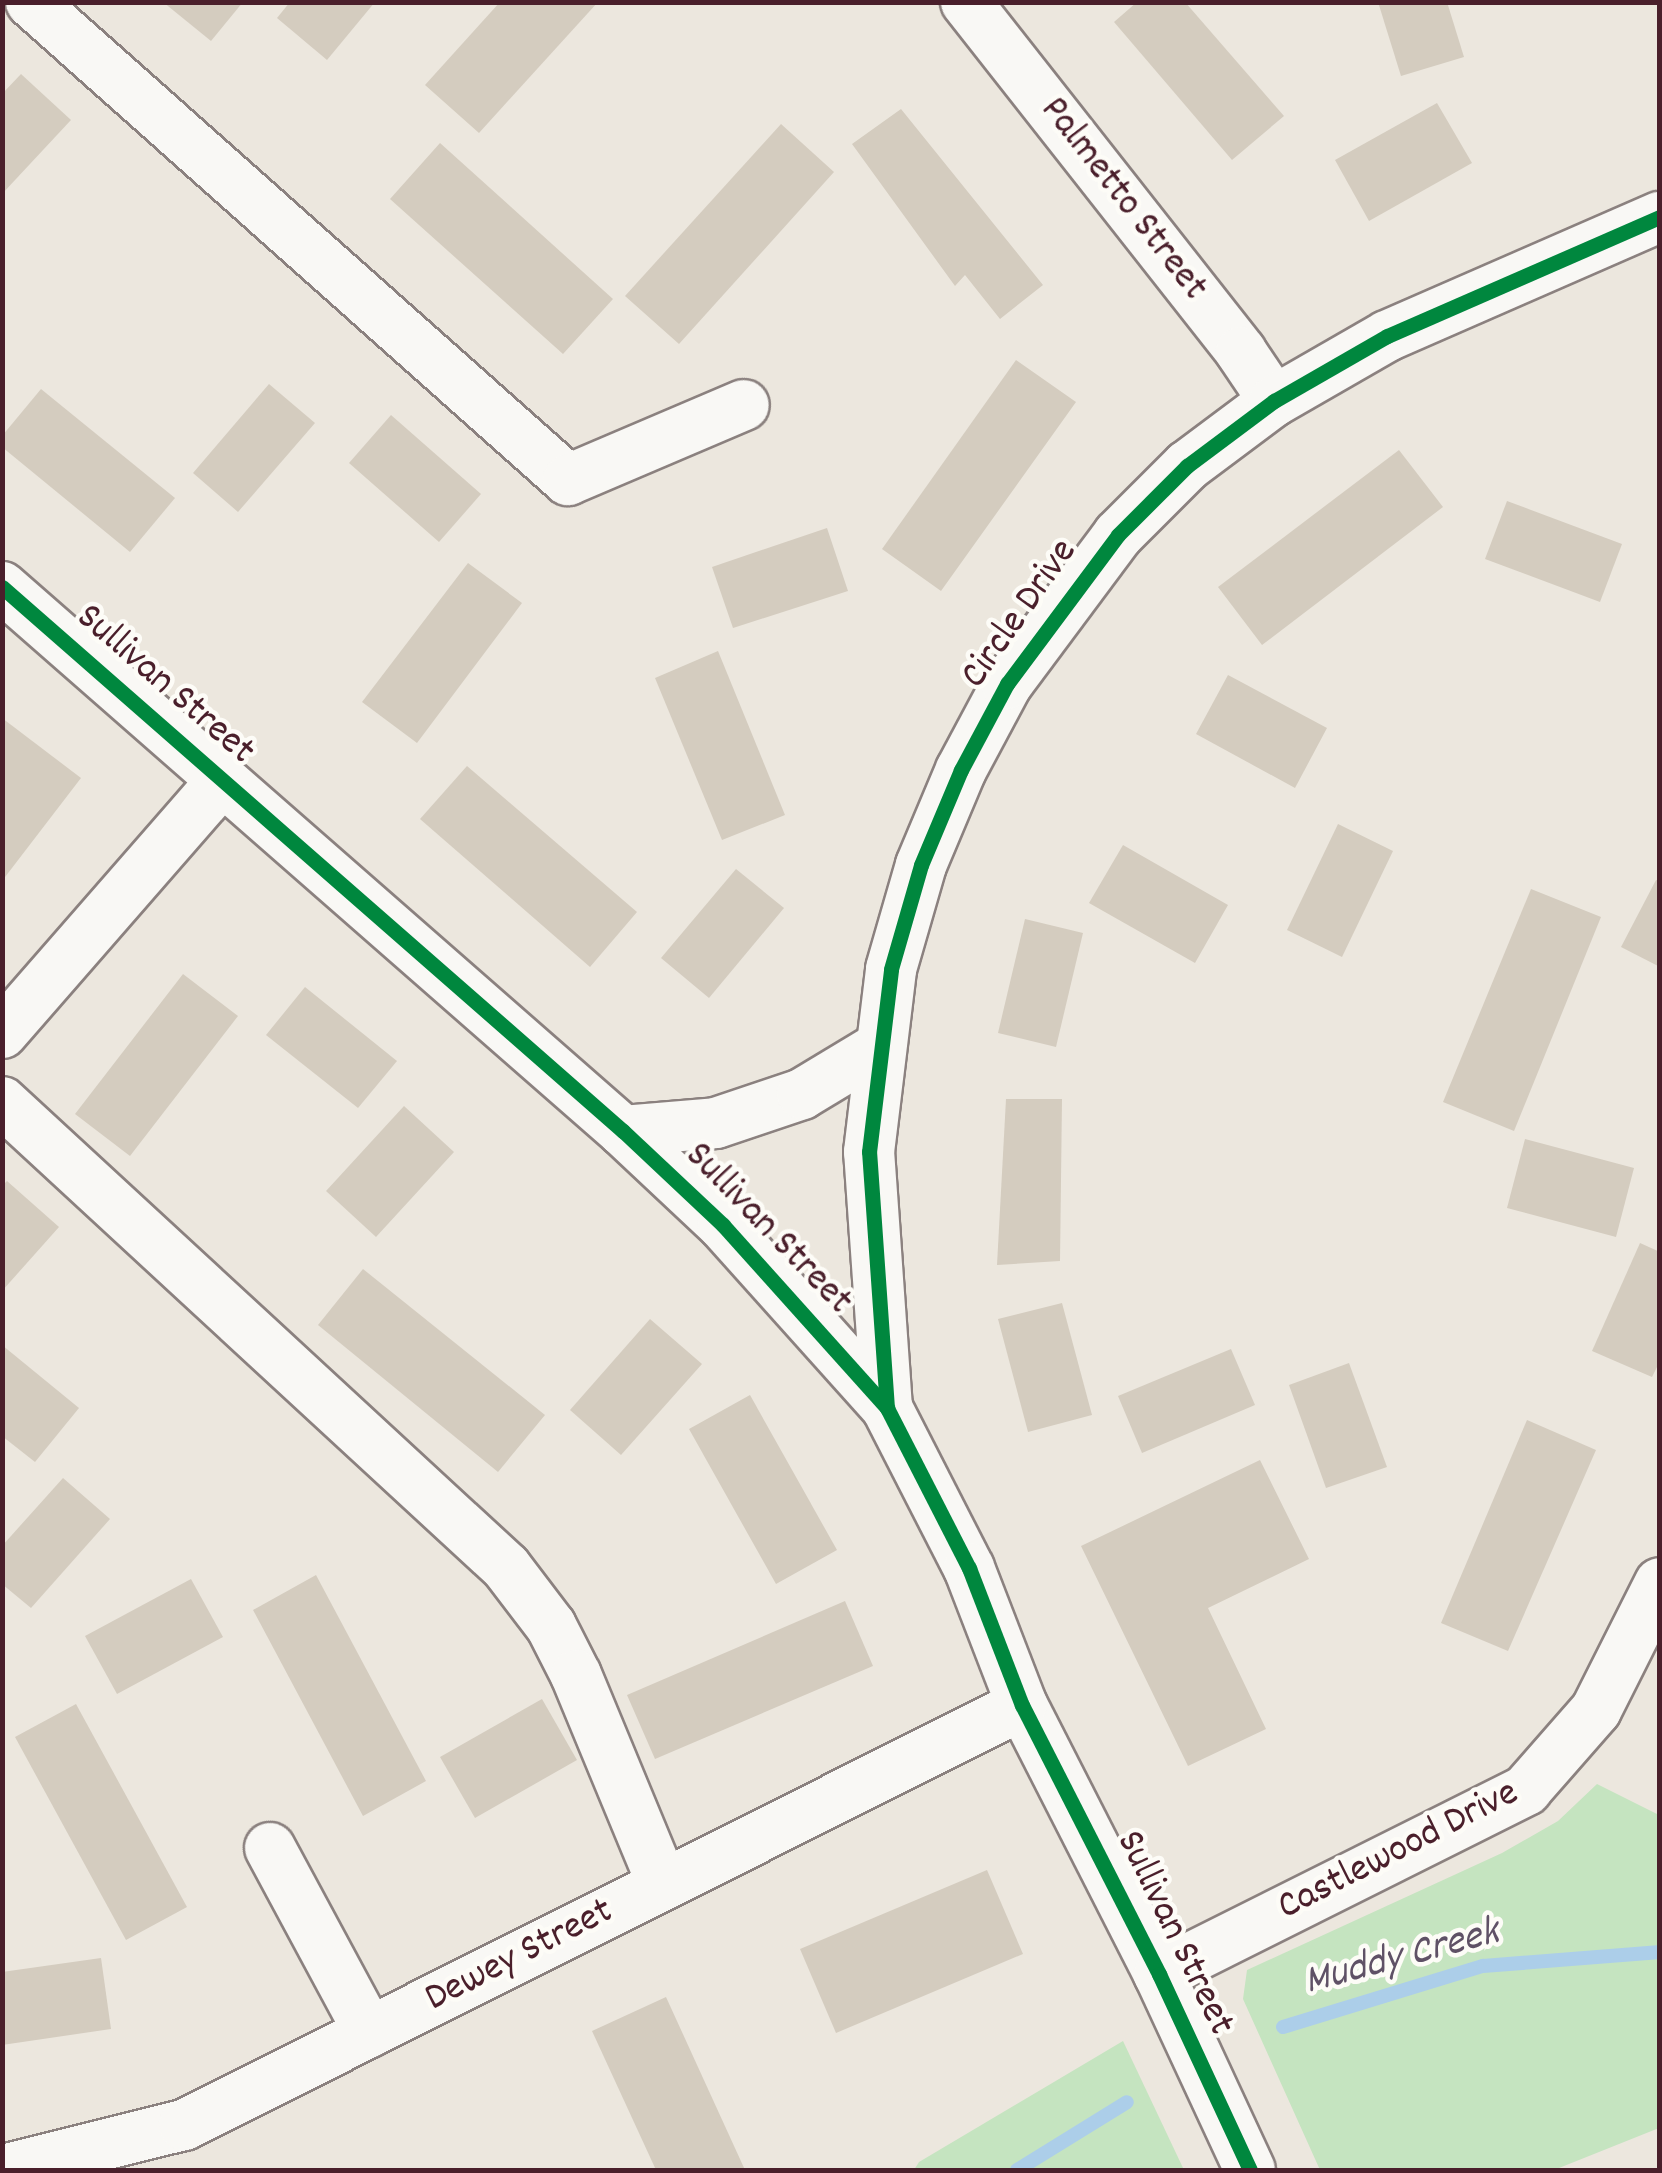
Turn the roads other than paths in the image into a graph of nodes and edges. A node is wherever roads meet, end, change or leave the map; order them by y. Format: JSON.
{"nodes":[{"id":1,"x":32,"y":2,"type":"edge"},
{"id":2,"x":966,"y":2,"type":"edge"},
{"id":3,"x":1660,"y":217,"type":"edge"},
{"id":4,"x":1274,"y":401,"type":"junction"},
{"id":5,"x":744,"y":405,"type":"dead end"},
{"id":6,"x":2,"y":587,"type":"edge"},
{"id":7,"x":222,"y":782,"type":"junction"},
{"id":8,"x":2,"y":1033,"type":"edge"},
{"id":9,"x":880,"y":1047,"type":"junction"},
{"id":10,"x":2,"y":1102,"type":"edge"},
{"id":11,"x":623,"y":1131,"type":"junction"},
{"id":12,"x":887,"y":1408,"type":"junction"},
{"id":13,"x":1660,"y":1583,"type":"edge"},
{"id":14,"x":1022,"y":1704,"type":"junction"},
{"id":15,"x":270,"y":1848,"type":"dead end"},
{"id":16,"x":662,"y":1885,"type":"junction"},
{"id":17,"x":1158,"y":1974,"type":"junction"},
{"id":18,"x":368,"y":2032,"type":"junction"},
{"id":19,"x":3,"y":2170,"type":"edge"},
{"id":20,"x":1250,"y":2170,"type":"edge"}],
"edges":[{"from":1,"to":5,"type":"street"},
{"from":2,"to":4,"type":"street","name":"Palmetto Street"},
{"from":3,"to":4,"type":"street","name":"Circle Drive"},
{"from":4,"to":9,"type":"street","name":"Circle Drive"},
{"from":6,"to":7,"type":"street","name":"Sullivan Street"},
{"from":7,"to":8,"type":"street"},
{"from":7,"to":11,"type":"street","name":"Sullivan Street"},
{"from":9,"to":11,"type":"street"},
{"from":9,"to":12,"type":"street","name":"Circle Drive"},
{"from":10,"to":16,"type":"street"},
{"from":11,"to":12,"type":"street","name":"Sullivan Street"},
{"from":12,"to":14,"type":"street","name":"Sullivan Street"},
{"from":13,"to":17,"type":"street","name":"Castlewood Drive"},
{"from":14,"to":16,"type":"street","name":"Dewey Street"},
{"from":14,"to":17,"type":"street","name":"Sullivan Street"},
{"from":15,"to":18,"type":"street"},
{"from":16,"to":18,"type":"street","name":"Dewey Street"},
{"from":17,"to":20,"type":"street","name":"Sullivan Street"},
{"from":18,"to":19,"type":"street","name":"Dewey Street"}]}
